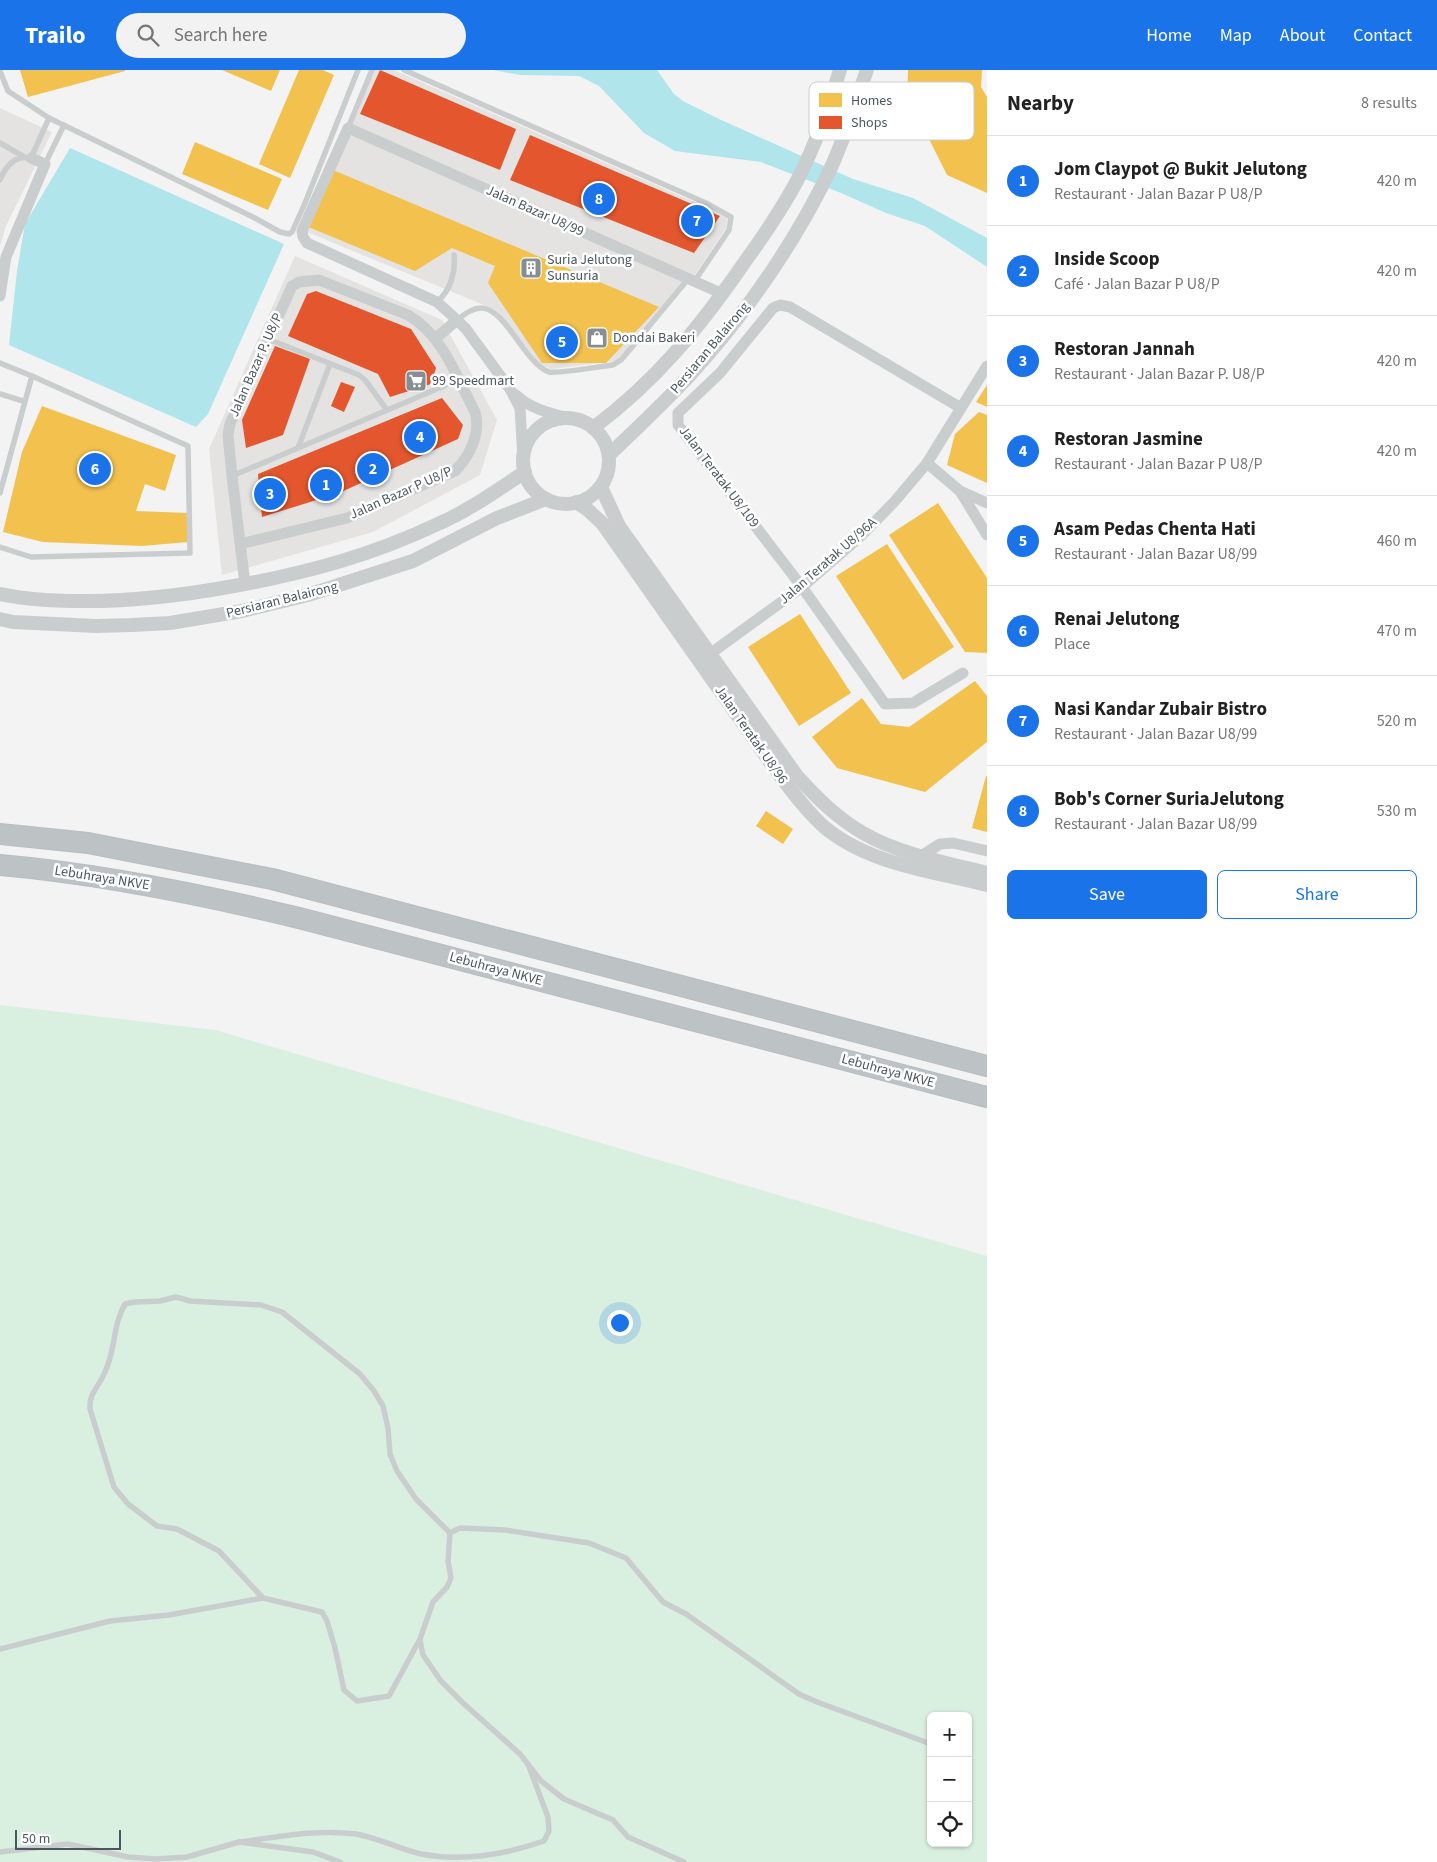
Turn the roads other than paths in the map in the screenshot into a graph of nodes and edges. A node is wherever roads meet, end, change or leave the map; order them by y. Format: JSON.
{"nodes":[{"id":1,"x":0,"y":70,"type":"edge"},
{"id":2,"x":358,"y":70,"type":"edge"},
{"id":3,"x":372,"y":70,"type":"edge"},
{"id":4,"x":404,"y":70,"type":"edge"},
{"id":5,"x":840,"y":70,"type":"edge"},
{"id":6,"x":867,"y":70,"type":"edge"},
{"id":7,"x":836,"y":82,"type":"edge"},
{"id":8,"x":863,"y":82,"type":"edge"},
{"id":9,"x":49,"y":118,"type":"junction"},
{"id":10,"x":64,"y":125,"type":"junction"},
{"id":11,"x":348,"y":128,"type":"junction"},
{"id":12,"x":816,"y":140,"type":"edge"},
{"id":13,"x":841,"y":140,"type":"edge"},
{"id":14,"x":0,"y":143,"type":"edge"},
{"id":15,"x":27,"y":157,"type":"junction"},
{"id":16,"x":45,"y":164,"type":"junction"},
{"id":17,"x":0,"y":180,"type":"edge"},
{"id":18,"x":454,"y":255,"type":"dead end"},
{"id":19,"x":309,"y":280,"type":"joint"},
{"id":20,"x":691,"y":280,"type":"junction"},
{"id":21,"x":723,"y":294,"type":"junction"},
{"id":22,"x":0,"y":296,"type":"edge"},
{"id":23,"x":437,"y":302,"type":"junction"},
{"id":24,"x":457,"y":320,"type":"junction"},
{"id":25,"x":436,"y":338,"type":"junction"},
{"id":26,"x":268,"y":339,"type":"junction"},
{"id":27,"x":0,"y":364,"type":"edge"},
{"id":28,"x":330,"y":364,"type":"junction"},
{"id":29,"x":987,"y":366,"type":"edge"},
{"id":30,"x":32,"y":376,"type":"junction"},
{"id":31,"x":458,"y":380,"type":"junction"},
{"id":32,"x":510,"y":388,"type":"junction"},
{"id":33,"x":0,"y":394,"type":"edge"},
{"id":34,"x":24,"y":401,"type":"junction"},
{"id":35,"x":961,"y":408,"type":"junction"},
{"id":36,"x":387,"y":410,"type":"junction"},
{"id":37,"x":568,"y":418,"type":"junction"},
{"id":38,"x":593,"y":428,"type":"junction"},
{"id":39,"x":298,"y":448,"type":"junction"},
{"id":40,"x":609,"y":455,"type":"junction"},
{"id":41,"x":927,"y":463,"type":"junction"},
{"id":42,"x":524,"y":466,"type":"junction"},
{"id":43,"x":232,"y":476,"type":"junction"},
{"id":44,"x":601,"y":487,"type":"junction"},
{"id":45,"x":960,"y":491,"type":"junction"},
{"id":46,"x":0,"y":493,"type":"edge"},
{"id":47,"x":546,"y":499,"type":"junction"},
{"id":48,"x":576,"y":502,"type":"junction"},
{"id":49,"x":987,"y":503,"type":"edge"},
{"id":50,"x":987,"y":535,"type":"edge"},
{"id":51,"x":240,"y":544,"type":"junction"},
{"id":52,"x":0,"y":547,"type":"edge"},
{"id":53,"x":244,"y":584,"type":"junction"},
{"id":54,"x":802,"y":587,"type":"junction"},
{"id":55,"x":0,"y":594,"type":"edge"},
{"id":56,"x":0,"y":619,"type":"edge"},
{"id":57,"x":704,"y":657,"type":"junction"},
{"id":58,"x":963,"y":673,"type":"dead end"},
{"id":59,"x":0,"y":834,"type":"edge"},
{"id":60,"x":987,"y":851,"type":"edge"},
{"id":61,"x":921,"y":856,"type":"junction"},
{"id":62,"x":0,"y":865,"type":"edge"},
{"id":63,"x":987,"y":873,"type":"edge"},
{"id":64,"x":987,"y":885,"type":"edge"},
{"id":65,"x":987,"y":1066,"type":"edge"},
{"id":66,"x":987,"y":1097,"type":"edge"},
{"id":67,"x":450,"y":1533,"type":"junction"},
{"id":68,"x":263,"y":1598,"type":"junction"},
{"id":69,"x":420,"y":1639,"type":"junction"},
{"id":70,"x":0,"y":1648,"type":"edge"},
{"id":71,"x":927,"y":1743,"type":"edge"},
{"id":72,"x":528,"y":1764,"type":"junction"},
{"id":73,"x":239,"y":1842,"type":"junction"},
{"id":74,"x":0,"y":1852,"type":"edge"},
{"id":75,"x":340,"y":1862,"type":"edge"},
{"id":76,"x":684,"y":1862,"type":"edge"}],
"edges":[{"from":1,"to":9,"type":"lane"},
{"from":2,"to":10,"type":"lane"},
{"from":3,"to":11,"type":"lane"},
{"from":4,"to":20,"type":"lane"},
{"from":5,"to":7,"type":"street"},
{"from":6,"to":8,"type":"street","name":"Persiaran Balairong"},
{"from":9,"to":10,"type":"lane"},
{"from":9,"to":15,"type":"lane"},
{"from":10,"to":16,"type":"lane"},
{"from":11,"to":20,"type":"street","name":"Jalan Bazar U8/99"},
{"from":11,"to":23,"type":"street"},
{"from":12,"to":21,"type":"street"},
{"from":13,"to":40,"type":"street","name":"Persiaran Balairong"},
{"from":14,"to":15,"type":"lane"},
{"from":15,"to":16,"type":"street"},
{"from":15,"to":17,"type":"lane"},
{"from":16,"to":22,"type":"street"},
{"from":18,"to":23,"type":"lane"},
{"from":19,"to":25,"type":"street","name":"Jalan Bazar P U8/P"},
{"from":19,"to":26,"type":"street","name":"Jalan Bazar P. U8/P"},
{"from":20,"to":21,"type":"street","name":"Jalan Bazar U8/99"},
{"from":20,"to":24,"type":"lane"},
{"from":21,"to":38,"type":"street"},
{"from":23,"to":24,"type":"street"},
{"from":24,"to":25,"type":"street"},
{"from":24,"to":32,"type":"street"},
{"from":25,"to":31,"type":"street","name":"Jalan Bazar P U8/P"},
{"from":26,"to":28,"type":"lane"},
{"from":26,"to":43,"type":"street","name":"Jalan Bazar P. U8/P"},
{"from":27,"to":30,"type":"lane"},
{"from":28,"to":36,"type":"lane"},
{"from":28,"to":39,"type":"lane"},
{"from":29,"to":35,"type":"street","name":"Jalan Teratak U8/96A"},
{"from":30,"to":34,"type":"lane"},
{"from":30,"to":52,"type":"lane"},
{"from":31,"to":36,"type":"lane"},
{"from":31,"to":51,"type":"street","name":"Jalan Bazar P U8/P"},
{"from":32,"to":37,"type":"street"},
{"from":32,"to":42,"type":"street"},
{"from":33,"to":34,"type":"lane"},
{"from":34,"to":46,"type":"lane"},
{"from":35,"to":41,"type":"street","name":"Jalan Teratak U8/96A"},
{"from":35,"to":54,"type":"street","name":"Jalan Teratak U8/109"},
{"from":36,"to":39,"type":"lane"},
{"from":37,"to":38,"type":"street"},
{"from":37,"to":42,"type":"street"},
{"from":38,"to":40,"type":"street"},
{"from":39,"to":43,"type":"lane"},
{"from":40,"to":44,"type":"street"},
{"from":41,"to":45,"type":"street"},
{"from":41,"to":54,"type":"street","name":"Jalan Teratak U8/96A"},
{"from":42,"to":47,"type":"street"},
{"from":42,"to":53,"type":"street","name":"Persiaran Balairong"},
{"from":43,"to":51,"type":"street","name":"Jalan Bazar P. U8/P"},
{"from":44,"to":48,"type":"street"},
{"from":44,"to":57,"type":"street","name":"Jalan Teratak U8/96"},
{"from":45,"to":49,"type":"street"},
{"from":45,"to":50,"type":"street"},
{"from":47,"to":48,"type":"street"},
{"from":47,"to":56,"type":"street","name":"Persiaran Balairong"},
{"from":48,"to":57,"type":"street","name":"Jalan Teratak U8/96"},
{"from":51,"to":53,"type":"street","name":"Jalan Bazar P. U8/P"},
{"from":53,"to":55,"type":"street","name":"Persiaran Balairong"},
{"from":54,"to":57,"type":"street","name":"Jalan Teratak U8/96A"},
{"from":54,"to":58,"type":"street","name":"Jalan Teratak U8/109"},
{"from":57,"to":61,"type":"street","name":"Jalan Teratak U8/96"},
{"from":57,"to":64,"type":"street","name":"Jalan Teratak U8/96"},
{"from":59,"to":65,"type":"highway"},
{"from":60,"to":61,"type":"street"},
{"from":61,"to":63,"type":"street","name":"Jalan Teratak U8/96"},
{"from":62,"to":66,"type":"highway","name":"Lebuhraya NKVE"},
{"from":67,"to":68,"type":"lane"},
{"from":67,"to":69,"type":"lane"},
{"from":67,"to":71,"type":"lane"},
{"from":68,"to":69,"type":"lane"},
{"from":68,"to":70,"type":"lane"},
{"from":69,"to":72,"type":"lane"},
{"from":72,"to":73,"type":"lane"},
{"from":72,"to":76,"type":"lane"},
{"from":73,"to":74,"type":"lane"},
{"from":73,"to":75,"type":"lane"}]}
